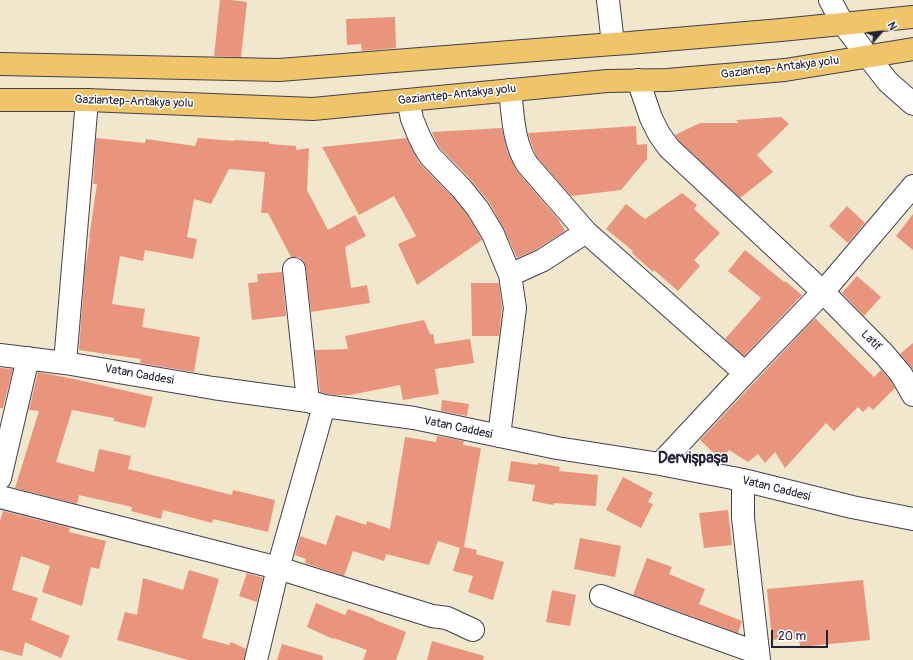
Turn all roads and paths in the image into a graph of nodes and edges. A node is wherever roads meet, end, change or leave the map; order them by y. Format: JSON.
{"nodes":[{"id":1,"x":608,"y":0,"type":"edge"},
{"id":2,"x":830,"y":0,"type":"edge"},
{"id":3,"x":913,"y":16,"type":"edge"},
{"id":4,"x":842,"y":24,"type":"junction"},
{"id":5,"x":613,"y":44,"type":"junction"},
{"id":6,"x":913,"y":49,"type":"edge"},
{"id":7,"x":869,"y":56,"type":"junction"},
{"id":8,"x":0,"y":64,"type":"edge"},
{"id":9,"x":638,"y":80,"type":"junction"},
{"id":10,"x":510,"y":90,"type":"junction"},
{"id":11,"x":0,"y":100,"type":"edge"},
{"id":12,"x":87,"y":100,"type":"junction"},
{"id":13,"x":408,"y":100,"type":"junction"},
{"id":14,"x":913,"y":104,"type":"edge"},
{"id":15,"x":913,"y":186,"type":"edge"},
{"id":16,"x":586,"y":232,"type":"junction"},
{"id":17,"x":294,"y":269,"type":"dead end"},
{"id":18,"x":510,"y":276,"type":"junction"},
{"id":19,"x":822,"y":292,"type":"junction"},
{"id":20,"x":0,"y":355,"type":"edge"},
{"id":21,"x":28,"y":358,"type":"junction"},
{"id":22,"x":66,"y":363,"type":"junction"},
{"id":23,"x":745,"y":373,"type":"junction"},
{"id":24,"x":913,"y":395,"type":"edge"},
{"id":25,"x":316,"y":403,"type":"junction"},
{"id":26,"x":499,"y":436,"type":"junction"},
{"id":27,"x":660,"y":464,"type":"junction"},
{"id":28,"x":0,"y":478,"type":"edge"},
{"id":29,"x":743,"y":480,"type":"junction"},
{"id":30,"x":0,"y":497,"type":"edge"},
{"id":31,"x":913,"y":519,"type":"edge"},
{"id":32,"x":278,"y":568,"type":"junction"},
{"id":33,"x":601,"y":596,"type":"dead end"},
{"id":34,"x":473,"y":630,"type":"dead end"},
{"id":35,"x":758,"y":656,"type":"edge"},
{"id":36,"x":256,"y":660,"type":"edge"}],
"edges":[{"from":1,"to":5,"type":"street"},
{"from":2,"to":4,"type":"street"},
{"from":3,"to":4,"type":"main road"},
{"from":4,"to":5,"type":"main road"},
{"from":4,"to":7,"type":"street"},
{"from":5,"to":8,"type":"main road"},
{"from":6,"to":7,"type":"main road","name":"Gaziantep-Antakya yolu"},
{"from":7,"to":9,"type":"main road","name":"Gaziantep-Antakya yolu"},
{"from":7,"to":14,"type":"street"},
{"from":9,"to":10,"type":"main road","name":"Gaziantep-Antakya yolu"},
{"from":9,"to":19,"type":"street","name":"Latif"},
{"from":10,"to":13,"type":"main road","name":"Gaziantep-Antakya yolu"},
{"from":10,"to":16,"type":"street"},
{"from":11,"to":12,"type":"main road","name":"Gaziantep-Antakya yolu"},
{"from":12,"to":13,"type":"main road","name":"Gaziantep-Antakya yolu"},
{"from":12,"to":22,"type":"street"},
{"from":13,"to":18,"type":"street"},
{"from":15,"to":19,"type":"street"},
{"from":16,"to":18,"type":"street"},
{"from":16,"to":23,"type":"street"},
{"from":17,"to":25,"type":"street"},
{"from":18,"to":26,"type":"street"},
{"from":19,"to":23,"type":"street"},
{"from":19,"to":24,"type":"street","name":"Latif"},
{"from":20,"to":21,"type":"street","name":"Vatan Caddesi"},
{"from":21,"to":22,"type":"street","name":"Vatan Caddesi"},
{"from":21,"to":28,"type":"street"},
{"from":22,"to":25,"type":"street","name":"Vatan Caddesi"},
{"from":23,"to":27,"type":"street"},
{"from":25,"to":26,"type":"street","name":"Vatan Caddesi"},
{"from":25,"to":32,"type":"street"},
{"from":26,"to":27,"type":"street","name":"Vatan Caddesi"},
{"from":27,"to":29,"type":"street","name":"Vatan Caddesi"},
{"from":29,"to":31,"type":"street","name":"Vatan Caddesi"},
{"from":29,"to":35,"type":"street"},
{"from":30,"to":32,"type":"street"},
{"from":32,"to":34,"type":"street"},
{"from":32,"to":36,"type":"street"},
{"from":33,"to":35,"type":"street"}]}
